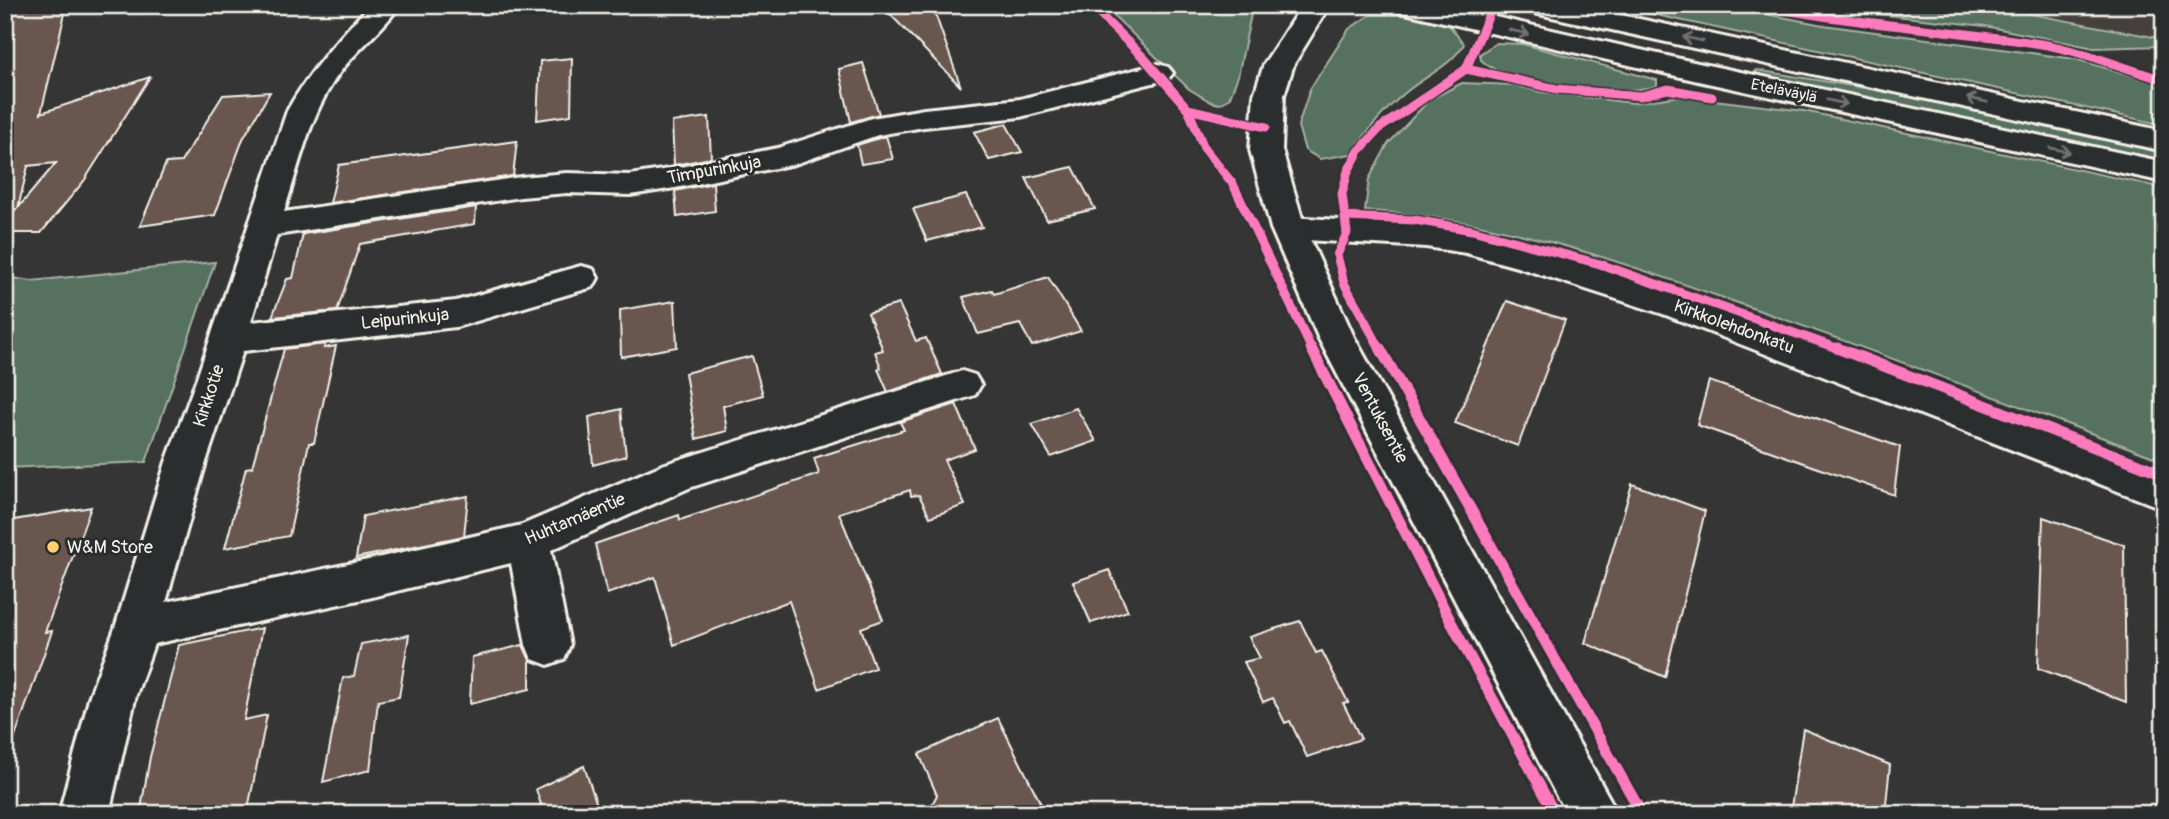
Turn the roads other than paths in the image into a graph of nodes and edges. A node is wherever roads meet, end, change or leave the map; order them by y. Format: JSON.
{"nodes":[{"id":1,"x":386,"y":5,"type":"edge"},
{"id":2,"x":1316,"y":5,"type":"edge"},
{"id":3,"x":1405,"y":5,"type":"edge"},
{"id":4,"x":1534,"y":5,"type":"edge"},
{"id":5,"x":1158,"y":73,"type":"dead end"},
{"id":6,"x":2164,"y":141,"type":"edge"},
{"id":7,"x":2164,"y":172,"type":"edge"},
{"id":8,"x":263,"y":226,"type":"junction"},
{"id":9,"x":1288,"y":228,"type":"junction"},
{"id":10,"x":581,"y":278,"type":"dead end"},
{"id":11,"x":226,"y":342,"type":"junction"},
{"id":12,"x":962,"y":385,"type":"dead end"},
{"id":13,"x":2164,"y":493,"type":"edge"},
{"id":14,"x":528,"y":541,"type":"junction"},
{"id":15,"x":137,"y":628,"type":"junction"},
{"id":16,"x":548,"y":645,"type":"dead end"},
{"id":17,"x":84,"y":814,"type":"edge"},
{"id":18,"x":1593,"y":814,"type":"edge"}],
"edges":[{"from":1,"to":8,"type":"main road","name":"Kirkkotie"},
{"from":2,"to":9,"type":"main road","name":"Ventuksentie"},
{"from":3,"to":7,"type":"main road","name":"Eteläväylä","one_way":true},
{"from":6,"to":4,"type":"main road","name":"Eteläväylä","one_way":true},
{"from":5,"to":8,"type":"main road","name":"Timpurinkuja"},
{"from":8,"to":11,"type":"main road","name":"Kirkkotie"},
{"from":9,"to":13,"type":"main road","name":"Kirkkolehdonkatu"},
{"from":9,"to":18,"type":"main road","name":"Ventuksentie"},
{"from":10,"to":11,"type":"main road","name":"Leipurinkuja"},
{"from":11,"to":15,"type":"main road","name":"Kirkkotie"},
{"from":12,"to":14,"type":"main road","name":"Huhtamäentie"},
{"from":14,"to":15,"type":"main road","name":"Huhtamäentie"},
{"from":14,"to":16,"type":"main road"},
{"from":15,"to":17,"type":"main road","name":"Kirkkotie"}]}
